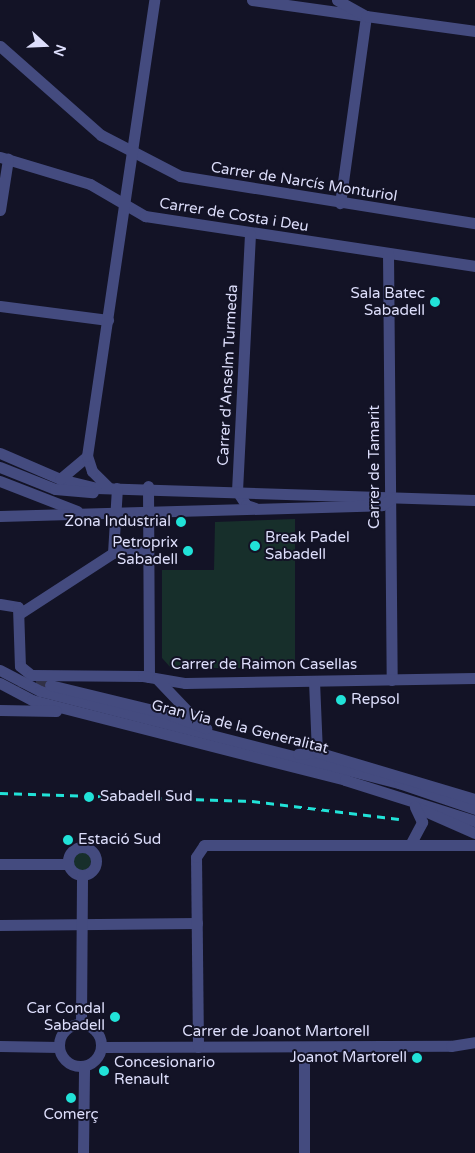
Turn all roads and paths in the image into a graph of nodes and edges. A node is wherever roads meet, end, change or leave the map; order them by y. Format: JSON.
{"nodes":[{"id":1,"x":154,"y":0,"type":"edge"},
{"id":2,"x":252,"y":0,"type":"edge"},
{"id":3,"x":337,"y":0,"type":"edge"},
{"id":4,"x":366,"y":16,"type":"junction"},
{"id":5,"x":475,"y":31,"type":"edge"},
{"id":6,"x":0,"y":46,"type":"edge"},
{"id":7,"x":133,"y":154,"type":"junction"},
{"id":8,"x":4,"y":158,"type":"edge"},
{"id":9,"x":340,"y":203,"type":"junction"},
{"id":10,"x":122,"y":205,"type":"junction"},
{"id":11,"x":0,"y":210,"type":"edge"},
{"id":12,"x":475,"y":223,"type":"edge"},
{"id":13,"x":250,"y":234,"type":"junction"},
{"id":14,"x":388,"y":253,"type":"junction"},
{"id":15,"x":475,"y":266,"type":"edge"},
{"id":16,"x":0,"y":306,"type":"edge"},
{"id":17,"x":108,"y":320,"type":"junction"},
{"id":18,"x":0,"y":453,"type":"edge"},
{"id":19,"x":87,"y":456,"type":"junction"},
{"id":20,"x":0,"y":467,"type":"edge"},
{"id":21,"x":60,"y":479,"type":"junction"},
{"id":22,"x":0,"y":481,"type":"edge"},
{"id":23,"x":148,"y":486,"type":"junction"},
{"id":24,"x":113,"y":488,"type":"junction"},
{"id":25,"x":237,"y":491,"type":"junction"},
{"id":26,"x":391,"y":499,"type":"junction"},
{"id":27,"x":475,"y":500,"type":"edge"},
{"id":28,"x":256,"y":508,"type":"junction"},
{"id":29,"x":88,"y":514,"type":"junction"},
{"id":30,"x":115,"y":514,"type":"junction"},
{"id":31,"x":149,"y":514,"type":"junction"},
{"id":32,"x":0,"y":516,"type":"edge"},
{"id":33,"x":114,"y":548,"type":"junction"},
{"id":34,"x":148,"y":549,"type":"junction"},
{"id":35,"x":0,"y":604,"type":"edge"},
{"id":36,"x":19,"y":614,"type":"junction"},
{"id":37,"x":0,"y":670,"type":"edge"},
{"id":38,"x":153,"y":678,"type":"junction"},
{"id":39,"x":475,"y":678,"type":"edge"},
{"id":40,"x":392,"y":680,"type":"junction"},
{"id":41,"x":314,"y":681,"type":"junction"},
{"id":42,"x":0,"y":683,"type":"edge"},
{"id":43,"x":50,"y":685,"type":"tunnel mouth"},
{"id":44,"x":0,"y":710,"type":"edge"},
{"id":45,"x":80,"y":713,"type":"junction"},
{"id":46,"x":203,"y":726,"type":"junction"},
{"id":47,"x":247,"y":744,"type":"junction"},
{"id":48,"x":316,"y":752,"type":"junction"},
{"id":49,"x":292,"y":755,"type":"junction"},
{"id":50,"x":310,"y":772,"type":"junction"},
{"id":51,"x":475,"y":799,"type":"edge"},
{"id":52,"x":414,"y":807,"type":"junction"},
{"id":53,"x":475,"y":809,"type":"edge"},
{"id":54,"x":475,"y":820,"type":"edge"},
{"id":55,"x":475,"y":833,"type":"edge"},
{"id":56,"x":410,"y":843,"type":"junction"},
{"id":57,"x":475,"y":845,"type":"edge"},
{"id":58,"x":0,"y":864,"type":"edge"},
{"id":59,"x":68,"y":864,"type":"junction"},
{"id":60,"x":82,"y":875,"type":"junction"},
{"id":61,"x":197,"y":923,"type":"junction"},
{"id":62,"x":0,"y":924,"type":"edge"},
{"id":63,"x":82,"y":924,"type":"junction"},
{"id":64,"x":81,"y":1023,"type":"junction"},
{"id":65,"x":475,"y":1042,"type":"edge"},
{"id":66,"x":0,"y":1046,"type":"edge"},
{"id":67,"x":451,"y":1046,"type":"junction"},
{"id":68,"x":59,"y":1047,"type":"junction"},
{"id":69,"x":198,"y":1047,"type":"junction"},
{"id":70,"x":304,"y":1047,"type":"junction"},
{"id":71,"x":102,"y":1048,"type":"junction"},
{"id":72,"x":475,"y":1052,"type":"edge"},
{"id":73,"x":84,"y":1066,"type":"junction"},
{"id":74,"x":83,"y":1153,"type":"edge"},
{"id":75,"x":304,"y":1153,"type":"edge"}],
"edges":[{"from":1,"to":7,"type":"street"},
{"from":2,"to":4,"type":"street"},
{"from":3,"to":4,"type":"street"},
{"from":4,"to":5,"type":"street"},
{"from":4,"to":9,"type":"street"},
{"from":6,"to":7,"type":"street","name":"Carrer de Narcís Monturiol"},
{"from":7,"to":9,"type":"street","name":"Carrer de Narcís Monturiol"},
{"from":7,"to":10,"type":"street"},
{"from":8,"to":10,"type":"street","name":"Carrer de Costa i Deu"},
{"from":8,"to":11,"type":"street"},
{"from":9,"to":12,"type":"street","name":"Carrer de Narcís Monturiol"},
{"from":10,"to":13,"type":"street","name":"Carrer de Costa i Deu"},
{"from":10,"to":17,"type":"street"},
{"from":13,"to":14,"type":"street","name":"Carrer de Costa i Deu"},
{"from":13,"to":25,"type":"street","name":"Carrer d'Anselm Turmeda"},
{"from":14,"to":15,"type":"street","name":"Carrer de Costa i Deu"},
{"from":14,"to":26,"type":"street","name":"Carrer de Tamarit"},
{"from":16,"to":17,"type":"street"},
{"from":17,"to":19,"type":"street"},
{"from":18,"to":21,"type":"street"},
{"from":19,"to":21,"type":"street"},
{"from":19,"to":24,"type":"street"},
{"from":20,"to":24,"type":"street"},
{"from":21,"to":24,"type":"street"},
{"from":22,"to":29,"type":"street"},
{"from":23,"to":24,"type":"street"},
{"from":23,"to":25,"type":"street"},
{"from":23,"to":31,"type":"street"},
{"from":24,"to":30,"type":"street"},
{"from":25,"to":26,"type":"street"},
{"from":25,"to":28,"type":"street"},
{"from":26,"to":27,"type":"street"},
{"from":26,"to":28,"type":"street"},
{"from":26,"to":40,"type":"street","name":"Carrer de Tamarit"},
{"from":28,"to":31,"type":"street"},
{"from":29,"to":30,"type":"street"},
{"from":29,"to":32,"type":"street"},
{"from":30,"to":31,"type":"street"},
{"from":30,"to":33,"type":"street"},
{"from":31,"to":34,"type":"street"},
{"from":33,"to":34,"type":"street"},
{"from":33,"to":36,"type":"street"},
{"from":34,"to":38,"type":"street"},
{"from":35,"to":36,"type":"street"},
{"from":36,"to":38,"type":"street","name":"Carrer de Raimon Casellas"},
{"from":37,"to":47,"type":"street","name":"Gran Via de la Generalitat"},
{"from":38,"to":41,"type":"street","name":"Carrer de Raimon Casellas"},
{"from":38,"to":46,"type":"street"},
{"from":39,"to":40,"type":"street","name":"Carrer de Raimon Casellas"},
{"from":40,"to":41,"type":"street","name":"Carrer de Raimon Casellas"},
{"from":41,"to":48,"type":"street"},
{"from":42,"to":45,"type":"street","name":"Gran Via de la Generalitat"},
{"from":43,"to":46,"type":"street"},
{"from":44,"to":45,"type":"street"},
{"from":45,"to":50,"type":"street","name":"Gran Via de la Generalitat"},
{"from":46,"to":47,"type":"street"},
{"from":47,"to":49,"type":"street","name":"Gran Via de la Generalitat"},
{"from":48,"to":49,"type":"street"},
{"from":48,"to":51,"type":"street"},
{"from":49,"to":53,"type":"street","name":"Gran Via de la Generalitat"},
{"from":50,"to":52,"type":"street"},
{"from":50,"to":54,"type":"street","name":"Gran Via de la Generalitat"},
{"from":52,"to":55,"type":"street"},
{"from":52,"to":56,"type":"street"},
{"from":56,"to":57,"type":"street"},
{"from":56,"to":61,"type":"street"},
{"from":58,"to":59,"type":"street"},
{"from":59,"to":60,"type":"street"},
{"from":59,"to":60,"type":"street"},
{"from":60,"to":63,"type":"street"},
{"from":61,"to":63,"type":"street"},
{"from":61,"to":69,"type":"street"},
{"from":62,"to":63,"type":"street"},
{"from":63,"to":64,"type":"street"},
{"from":64,"to":68,"type":"street"},
{"from":64,"to":71,"type":"street"},
{"from":65,"to":67,"type":"street","name":"Carrer de Joanot Martorell"},
{"from":66,"to":68,"type":"street"},
{"from":67,"to":70,"type":"street","name":"Carrer de Joanot Martorell"},
{"from":67,"to":72,"type":"street","name":"Carrer de Joanot Martorell"},
{"from":68,"to":73,"type":"street"},
{"from":69,"to":70,"type":"street","name":"Carrer de Joanot Martorell"},
{"from":69,"to":71,"type":"street","name":"Carrer de Joanot Martorell"},
{"from":70,"to":75,"type":"street"},
{"from":71,"to":73,"type":"street"},
{"from":73,"to":74,"type":"street"}]}
